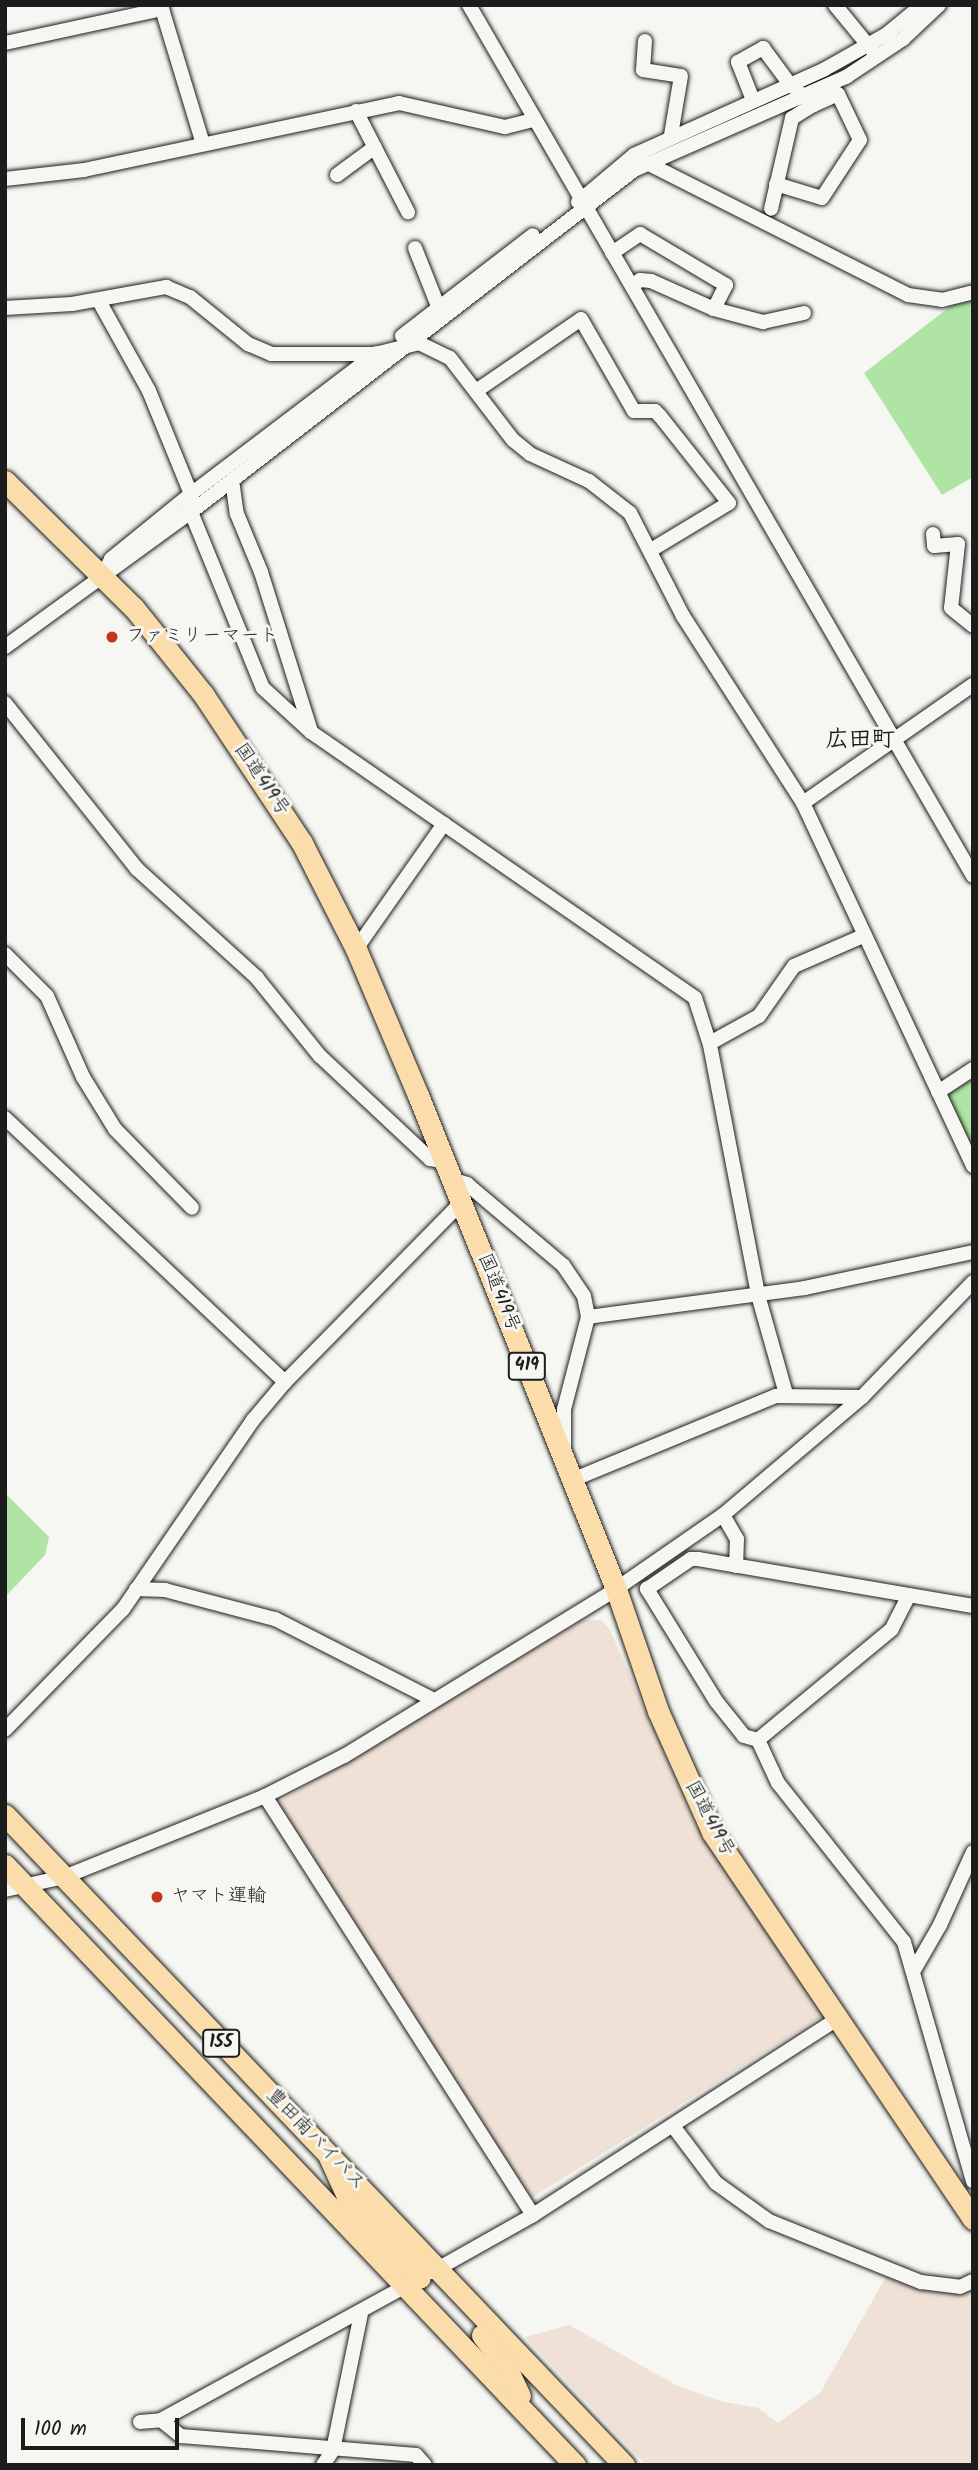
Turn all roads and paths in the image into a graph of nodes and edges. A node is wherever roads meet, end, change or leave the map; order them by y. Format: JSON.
{"nodes":[{"id":1,"x":469,"y":5,"type":"edge"},
{"id":2,"x":835,"y":5,"type":"edge"},
{"id":3,"x":922,"y":5,"type":"edge"},
{"id":4,"x":939,"y":5,"type":"edge"},
{"id":5,"x":645,"y":41,"type":"dead end"},
{"id":6,"x":5,"y":43,"type":"edge"},
{"id":7,"x":868,"y":46,"type":"junction"},
{"id":8,"x":879,"y":58,"type":"junction"},
{"id":9,"x":789,"y":83,"type":"junction"},
{"id":10,"x":809,"y":99,"type":"junction"},
{"id":11,"x":752,"y":100,"type":"junction"},
{"id":12,"x":356,"y":111,"type":"junction"},
{"id":13,"x":533,"y":120,"type":"junction"},
{"id":14,"x":671,"y":135,"type":"junction"},
{"id":15,"x":203,"y":144,"type":"junction"},
{"id":16,"x":375,"y":147,"type":"junction"},
{"id":17,"x":647,"y":163,"type":"junction"},
{"id":18,"x":337,"y":175,"type":"dead end"},
{"id":19,"x":5,"y":179,"type":"edge"},
{"id":20,"x":776,"y":184,"type":"junction"},
{"id":21,"x":585,"y":202,"type":"junction"},
{"id":22,"x":771,"y":209,"type":"dead end"},
{"id":23,"x":408,"y":212,"type":"dead end"},
{"id":24,"x":415,"y":248,"type":"dead end"},
{"id":25,"x":612,"y":253,"type":"junction"},
{"id":26,"x":632,"y":286,"type":"junction"},
{"id":27,"x":973,"y":292,"type":"edge"},
{"id":28,"x":99,"y":301,"type":"junction"},
{"id":29,"x":438,"y":306,"type":"junction"},
{"id":30,"x":5,"y":308,"type":"edge"},
{"id":31,"x":714,"y":309,"type":"junction"},
{"id":32,"x":804,"y":313,"type":"dead end"},
{"id":33,"x":409,"y":343,"type":"junction"},
{"id":34,"x":374,"y":354,"type":"junction"},
{"id":35,"x":476,"y":391,"type":"junction"},
{"id":36,"x":232,"y":480,"type":"junction"},
{"id":37,"x":5,"y":481,"type":"edge"},
{"id":38,"x":191,"y":494,"type":"junction"},
{"id":39,"x":191,"y":512,"type":"junction"},
{"id":40,"x":933,"y":534,"type":"dead end"},
{"id":41,"x":651,"y":550,"type":"junction"},
{"id":42,"x":102,"y":576,"type":"junction"},
{"id":43,"x":973,"y":626,"type":"edge"},
{"id":44,"x":5,"y":647,"type":"edge"},
{"id":45,"x":973,"y":685,"type":"edge"},
{"id":46,"x":5,"y":703,"type":"edge"},
{"id":47,"x":311,"y":732,"type":"junction"},
{"id":48,"x":893,"y":739,"type":"junction"},
{"id":49,"x":803,"y":803,"type":"junction"},
{"id":50,"x":444,"y":824,"type":"junction"},
{"id":51,"x":973,"y":876,"type":"edge"},
{"id":52,"x":863,"y":936,"type":"junction"},
{"id":53,"x":356,"y":949,"type":"junction"},
{"id":54,"x":5,"y":954,"type":"edge"},
{"id":55,"x":710,"y":1044,"type":"junction"},
{"id":56,"x":973,"y":1069,"type":"edge"},
{"id":57,"x":938,"y":1092,"type":"junction"},
{"id":58,"x":5,"y":1118,"type":"edge"},
{"id":59,"x":973,"y":1166,"type":"edge"},
{"id":60,"x":448,"y":1171,"type":"junction"},
{"id":61,"x":462,"y":1202,"type":"junction"},
{"id":62,"x":192,"y":1208,"type":"dead end"},
{"id":63,"x":973,"y":1252,"type":"edge"},
{"id":64,"x":973,"y":1282,"type":"edge"},
{"id":65,"x":758,"y":1295,"type":"junction"},
{"id":66,"x":588,"y":1317,"type":"junction"},
{"id":67,"x":285,"y":1382,"type":"junction"},
{"id":68,"x":786,"y":1394,"type":"junction"},
{"id":69,"x":862,"y":1397,"type":"junction"},
{"id":70,"x":564,"y":1458,"type":"junction"},
{"id":71,"x":572,"y":1480,"type":"junction"},
{"id":72,"x":723,"y":1515,"type":"junction"},
{"id":73,"x":736,"y":1566,"type":"junction"},
{"id":74,"x":616,"y":1588,"type":"junction"},
{"id":75,"x":136,"y":1589,"type":"junction"},
{"id":76,"x":909,"y":1595,"type":"junction"},
{"id":77,"x":973,"y":1606,"type":"edge"},
{"id":78,"x":435,"y":1700,"type":"junction"},
{"id":79,"x":5,"y":1730,"type":"edge"},
{"id":80,"x":758,"y":1740,"type":"junction"},
{"id":81,"x":265,"y":1796,"type":"junction"},
{"id":82,"x":5,"y":1815,"type":"edge"},
{"id":83,"x":973,"y":1852,"type":"edge"},
{"id":84,"x":5,"y":1865,"type":"edge"},
{"id":85,"x":64,"y":1877,"type":"junction"},
{"id":86,"x":14,"y":1887,"type":"edge"},
{"id":87,"x":914,"y":1970,"type":"junction"},
{"id":88,"x":837,"y":2019,"type":"junction"},
{"id":89,"x":673,"y":2126,"type":"junction"},
{"id":90,"x":973,"y":2181,"type":"edge"},
{"id":91,"x":533,"y":2215,"type":"junction"},
{"id":92,"x":973,"y":2219,"type":"edge"},
{"id":93,"x":423,"y":2277,"type":"junction"},
{"id":94,"x":973,"y":2281,"type":"edge"},
{"id":95,"x":361,"y":2314,"type":"junction"},
{"id":96,"x":161,"y":2420,"type":"junction"},
{"id":97,"x":140,"y":2422,"type":"dead end"},
{"id":98,"x":331,"y":2459,"type":"edge"},
{"id":99,"x":425,"y":2465,"type":"edge"},
{"id":100,"x":575,"y":2465,"type":"edge"},
{"id":101,"x":624,"y":2465,"type":"edge"}],
"edges":[{"from":1,"to":13,"type":"street"},
{"from":2,"to":7,"type":"street"},
{"from":3,"to":7,"type":"street"},
{"from":4,"to":8,"type":"street"},
{"from":5,"to":14,"type":"street"},
{"from":6,"to":15,"type":"street"},
{"from":7,"to":8,"type":"street"},
{"from":7,"to":9,"type":"street"},
{"from":8,"to":10,"type":"street"},
{"from":9,"to":10,"type":"street"},
{"from":9,"to":11,"type":"street"},
{"from":9,"to":11,"type":"street"},
{"from":10,"to":17,"type":"street"},
{"from":10,"to":20,"type":"street"},
{"from":10,"to":20,"type":"street"},
{"from":11,"to":14,"type":"street"},
{"from":12,"to":13,"type":"street"},
{"from":12,"to":15,"type":"street"},
{"from":12,"to":16,"type":"street"},
{"from":13,"to":21,"type":"street"},
{"from":14,"to":21,"type":"street"},
{"from":15,"to":19,"type":"street"},
{"from":16,"to":18,"type":"street"},
{"from":16,"to":23,"type":"street"},
{"from":17,"to":21,"type":"street"},
{"from":17,"to":27,"type":"street"},
{"from":20,"to":22,"type":"street"},
{"from":21,"to":25,"type":"street"},
{"from":21,"to":29,"type":"street"},
{"from":21,"to":33,"type":"street"},
{"from":24,"to":29,"type":"street"},
{"from":25,"to":26,"type":"street"},
{"from":25,"to":31,"type":"street"},
{"from":26,"to":31,"type":"street"},
{"from":26,"to":48,"type":"street"},
{"from":28,"to":30,"type":"street"},
{"from":28,"to":34,"type":"street"},
{"from":28,"to":38,"type":"street"},
{"from":29,"to":34,"type":"street"},
{"from":31,"to":32,"type":"street"},
{"from":33,"to":34,"type":"street"},
{"from":33,"to":35,"type":"street"},
{"from":33,"to":36,"type":"street"},
{"from":34,"to":38,"type":"street"},
{"from":35,"to":41,"type":"street"},
{"from":35,"to":41,"type":"street"},
{"from":36,"to":39,"type":"street"},
{"from":36,"to":47,"type":"street"},
{"from":37,"to":42,"type":"highway","name":"国道419号","number":"419"},
{"from":38,"to":39,"type":"street"},
{"from":38,"to":42,"type":"street"},
{"from":39,"to":42,"type":"street"},
{"from":39,"to":47,"type":"street"},
{"from":40,"to":43,"type":"street"},
{"from":41,"to":49,"type":"street"},
{"from":42,"to":44,"type":"street"},
{"from":42,"to":53,"type":"highway","name":"国道419号","number":"419"},
{"from":45,"to":48,"type":"street"},
{"from":46,"to":60,"type":"street"},
{"from":47,"to":50,"type":"street"},
{"from":48,"to":49,"type":"street"},
{"from":48,"to":51,"type":"street"},
{"from":49,"to":52,"type":"street"},
{"from":50,"to":53,"type":"street"},
{"from":50,"to":55,"type":"street"},
{"from":52,"to":55,"type":"street"},
{"from":52,"to":57,"type":"street"},
{"from":53,"to":60,"type":"highway","name":"国道419号","number":"419"},
{"from":54,"to":62,"type":"street"},
{"from":55,"to":65,"type":"street"},
{"from":56,"to":57,"type":"street"},
{"from":57,"to":59,"type":"street"},
{"from":58,"to":67,"type":"street"},
{"from":60,"to":61,"type":"highway","name":"国道419号","number":"419"},
{"from":60,"to":66,"type":"street"},
{"from":61,"to":67,"type":"street"},
{"from":61,"to":70,"type":"highway","name":"国道419号","number":"419"},
{"from":63,"to":65,"type":"street"},
{"from":64,"to":69,"type":"street"},
{"from":65,"to":66,"type":"street"},
{"from":65,"to":68,"type":"street"},
{"from":66,"to":70,"type":"street"},
{"from":67,"to":75,"type":"street"},
{"from":68,"to":69,"type":"street"},
{"from":68,"to":71,"type":"street"},
{"from":69,"to":72,"type":"street"},
{"from":70,"to":71,"type":"highway","name":"国道419号","number":"419"},
{"from":71,"to":74,"type":"highway","name":"国道419号","number":"419"},
{"from":72,"to":73,"type":"street"},
{"from":72,"to":74,"type":"street"},
{"from":73,"to":76,"type":"street"},
{"from":73,"to":80,"type":"street"},
{"from":74,"to":78,"type":"street"},
{"from":74,"to":88,"type":"highway","name":"国道419号","number":"419"},
{"from":75,"to":78,"type":"street"},
{"from":75,"to":79,"type":"street"},
{"from":76,"to":77,"type":"street"},
{"from":76,"to":80,"type":"street"},
{"from":78,"to":81,"type":"street"},
{"from":80,"to":87,"type":"street"},
{"from":81,"to":85,"type":"street"},
{"from":81,"to":91,"type":"street"},
{"from":82,"to":85,"type":"highway","name":"豊田南バイパス","number":"155"},
{"from":83,"to":87,"type":"street"},
{"from":84,"to":86,"type":"highway","name":"豊田南バイパス","number":"155"},
{"from":85,"to":86,"type":"street"},
{"from":85,"to":93,"type":"highway","name":"豊田南バイパス","number":"155"},
{"from":86,"to":93,"type":"highway","name":"豊田南バイパス","number":"155"},
{"from":87,"to":90,"type":"street"},
{"from":88,"to":89,"type":"street"},
{"from":88,"to":92,"type":"highway","name":"国道419号","number":"419"},
{"from":89,"to":91,"type":"street"},
{"from":89,"to":94,"type":"street"},
{"from":91,"to":93,"type":"street"},
{"from":93,"to":95,"type":"street"},
{"from":93,"to":100,"type":"highway","name":"豊田南バイパス","number":"155"},
{"from":93,"to":101,"type":"highway","name":"豊田南バイパス","number":"155"},
{"from":95,"to":96,"type":"street"},
{"from":95,"to":98,"type":"street"},
{"from":96,"to":97,"type":"street"},
{"from":96,"to":98,"type":"street"},
{"from":98,"to":99,"type":"street"}]}
